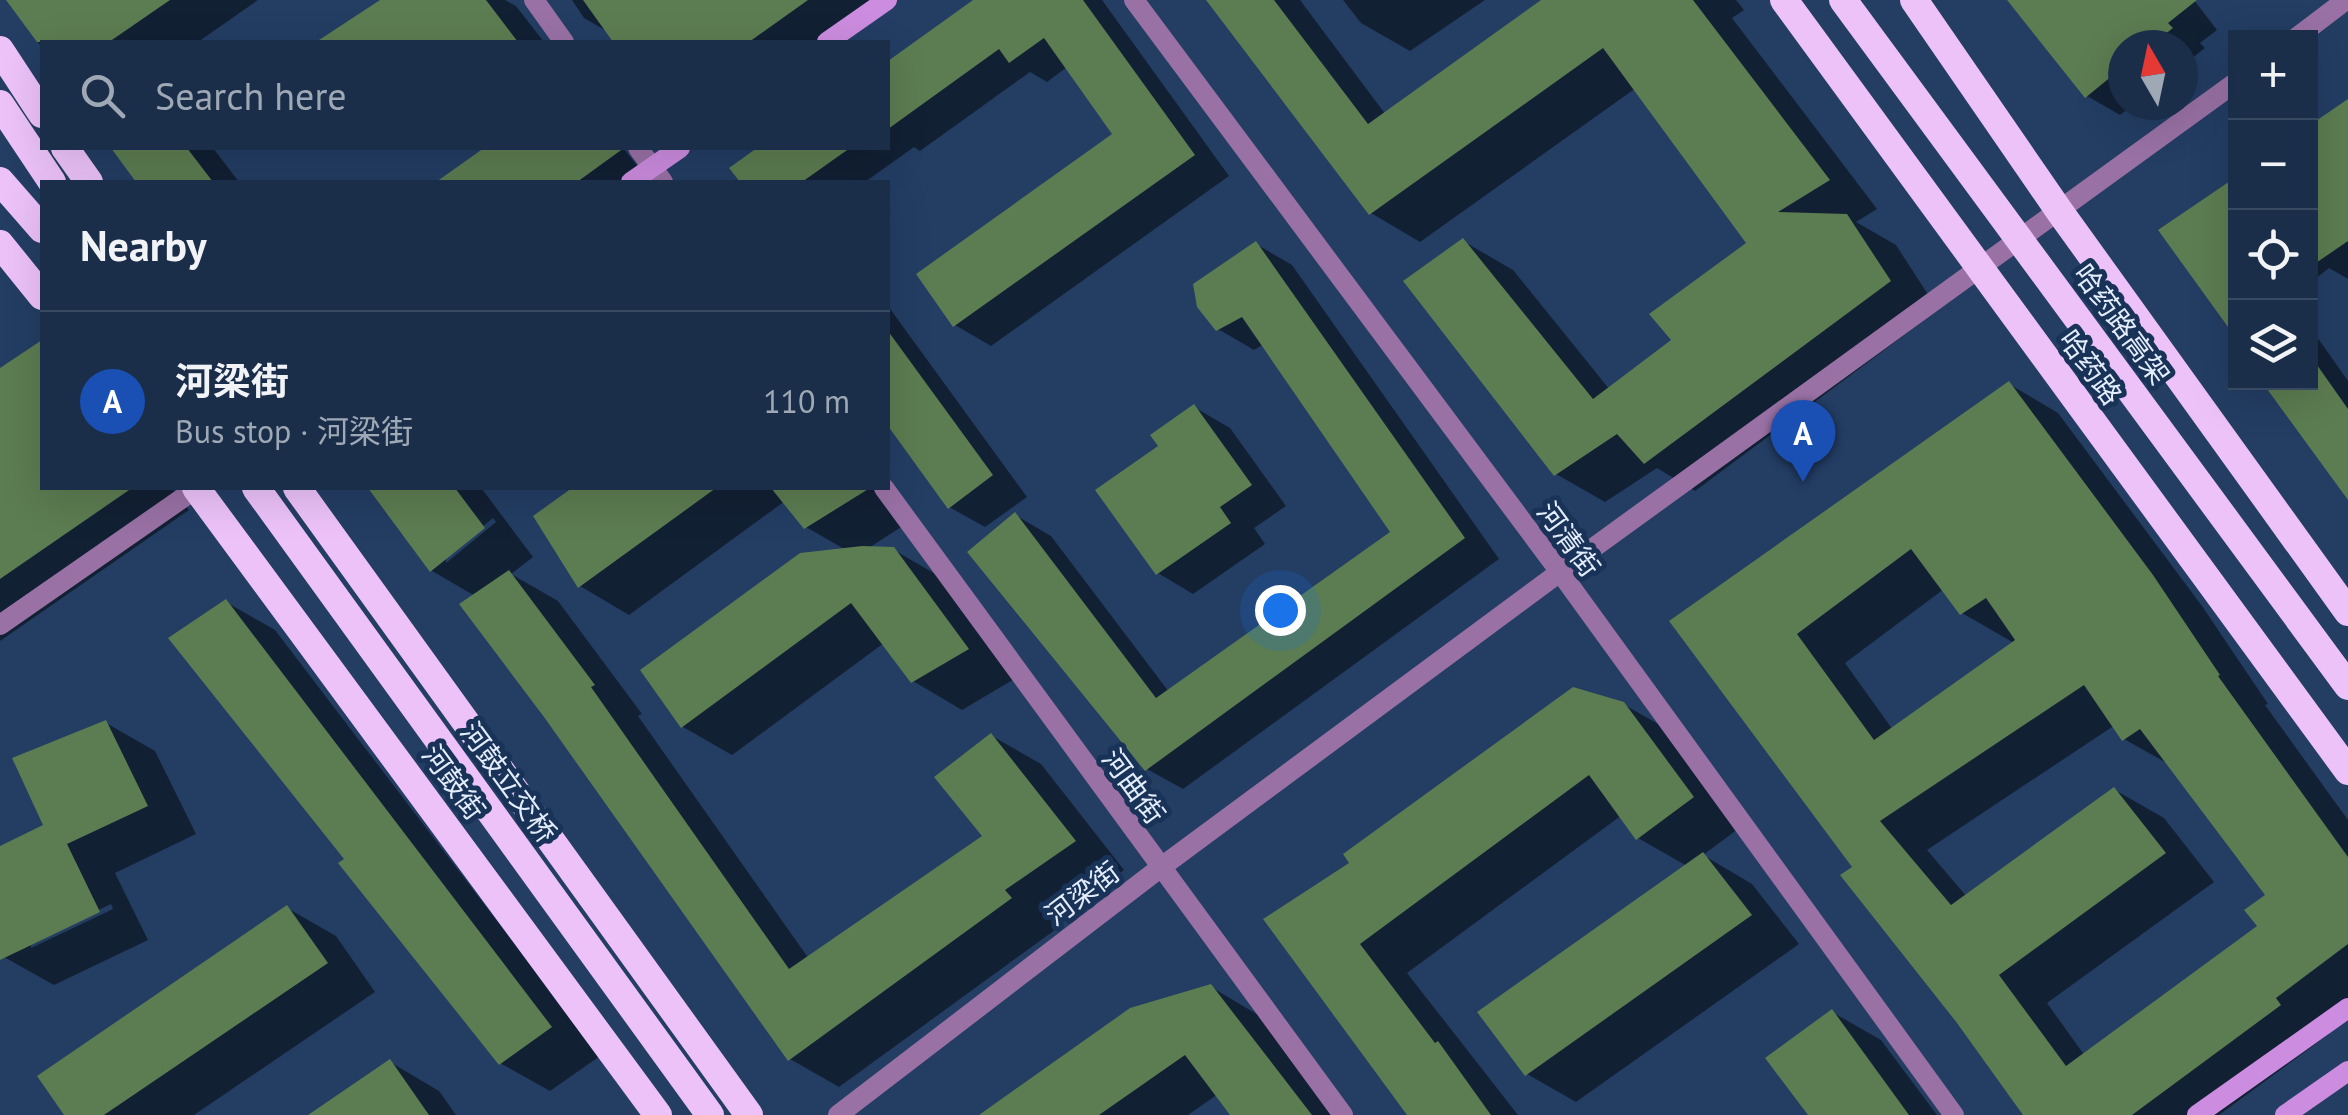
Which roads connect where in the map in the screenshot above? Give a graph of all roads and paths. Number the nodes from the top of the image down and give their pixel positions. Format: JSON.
{"nodes":[{"id":1,"x":534,"y":0,"type":"edge"},
{"id":2,"x":887,"y":0,"type":"edge"},
{"id":3,"x":1134,"y":0,"type":"edge"},
{"id":4,"x":1784,"y":0,"type":"edge"},
{"id":5,"x":1843,"y":0,"type":"edge"},
{"id":6,"x":1914,"y":0,"type":"edge"},
{"id":7,"x":2346,"y":0,"type":"edge"},
{"id":8,"x":2307,"y":30,"type":"edge"},
{"id":9,"x":563,"y":40,"type":"edge"},
{"id":10,"x":830,"y":40,"type":"edge"},
{"id":11,"x":0,"y":50,"type":"edge"},
{"id":12,"x":2228,"y":88,"type":"edge"},
{"id":13,"x":0,"y":104,"type":"edge"},
{"id":14,"x":40,"y":111,"type":"edge"},
{"id":15,"x":67,"y":150,"type":"edge"},
{"id":16,"x":639,"y":150,"type":"edge"},
{"id":17,"x":678,"y":150,"type":"edge"},
{"id":18,"x":657,"y":175,"type":"edge"},
{"id":19,"x":51,"y":180,"type":"edge"},
{"id":20,"x":88,"y":180,"type":"edge"},
{"id":21,"x":0,"y":181,"type":"edge"},
{"id":22,"x":2060,"y":212,"type":"junction"},
{"id":23,"x":40,"y":227,"type":"edge"},
{"id":24,"x":0,"y":244,"type":"edge"},
{"id":25,"x":1979,"y":270,"type":"junction"},
{"id":26,"x":40,"y":294,"type":"edge"},
{"id":27,"x":194,"y":490,"type":"edge"},
{"id":28,"x":198,"y":490,"type":"edge"},
{"id":29,"x":257,"y":490,"type":"edge"},
{"id":30,"x":298,"y":490,"type":"edge"},
{"id":31,"x":885,"y":490,"type":"edge"},
{"id":32,"x":1560,"y":572,"type":"junction"},
{"id":33,"x":2348,"y":612,"type":"edge"},
{"id":34,"x":0,"y":625,"type":"edge"},
{"id":35,"x":2348,"y":686,"type":"edge"},
{"id":36,"x":2348,"y":770,"type":"edge"},
{"id":37,"x":1160,"y":868,"type":"junction"},
{"id":38,"x":2348,"y":1008,"type":"edge"},
{"id":39,"x":2348,"y":1072,"type":"edge"},
{"id":40,"x":658,"y":1115,"type":"edge"},
{"id":41,"x":710,"y":1115,"type":"edge"},
{"id":42,"x":750,"y":1115,"type":"edge"},
{"id":43,"x":838,"y":1115,"type":"edge"},
{"id":44,"x":1343,"y":1115,"type":"edge"},
{"id":45,"x":1954,"y":1115,"type":"edge"},
{"id":46,"x":2197,"y":1115,"type":"edge"},
{"id":47,"x":2285,"y":1115,"type":"edge"}],
"edges":[{"from":1,"to":9,"type":"street"},
{"from":2,"to":10,"type":"main road"},
{"from":3,"to":32,"type":"street","name":"河清街"},
{"from":4,"to":25,"type":"highway","name":"哈药路"},
{"from":5,"to":35,"type":"highway","name":"哈药路高架","bridge":true},
{"from":6,"to":22,"type":"highway"},
{"from":7,"to":8,"type":"street"},
{"from":11,"to":14,"type":"highway"},
{"from":12,"to":22,"type":"street","name":"河梁街"},
{"from":13,"to":19,"type":"highway"},
{"from":15,"to":20,"type":"highway"},
{"from":16,"to":18,"type":"street"},
{"from":17,"to":18,"type":"main road"},
{"from":21,"to":23,"type":"highway"},
{"from":22,"to":25,"type":"street","name":"河梁街"},
{"from":22,"to":33,"type":"highway"},
{"from":24,"to":26,"type":"highway"},
{"from":25,"to":32,"type":"street","name":"河梁街"},
{"from":25,"to":36,"type":"highway","name":"哈药路"},
{"from":27,"to":34,"type":"street"},
{"from":28,"to":40,"type":"highway","name":"河鼓街"},
{"from":29,"to":41,"type":"highway","name":"河鼓立交桥"},
{"from":30,"to":42,"type":"highway","name":"河鼓街"},
{"from":31,"to":37,"type":"street","name":"河曲街"},
{"from":32,"to":37,"type":"street","name":"河梁街"},
{"from":32,"to":45,"type":"street","name":"河清街"},
{"from":37,"to":43,"type":"street","name":"河梁街"},
{"from":37,"to":44,"type":"street","name":"河曲街"},
{"from":38,"to":46,"type":"main road"},
{"from":39,"to":47,"type":"main road"}]}
